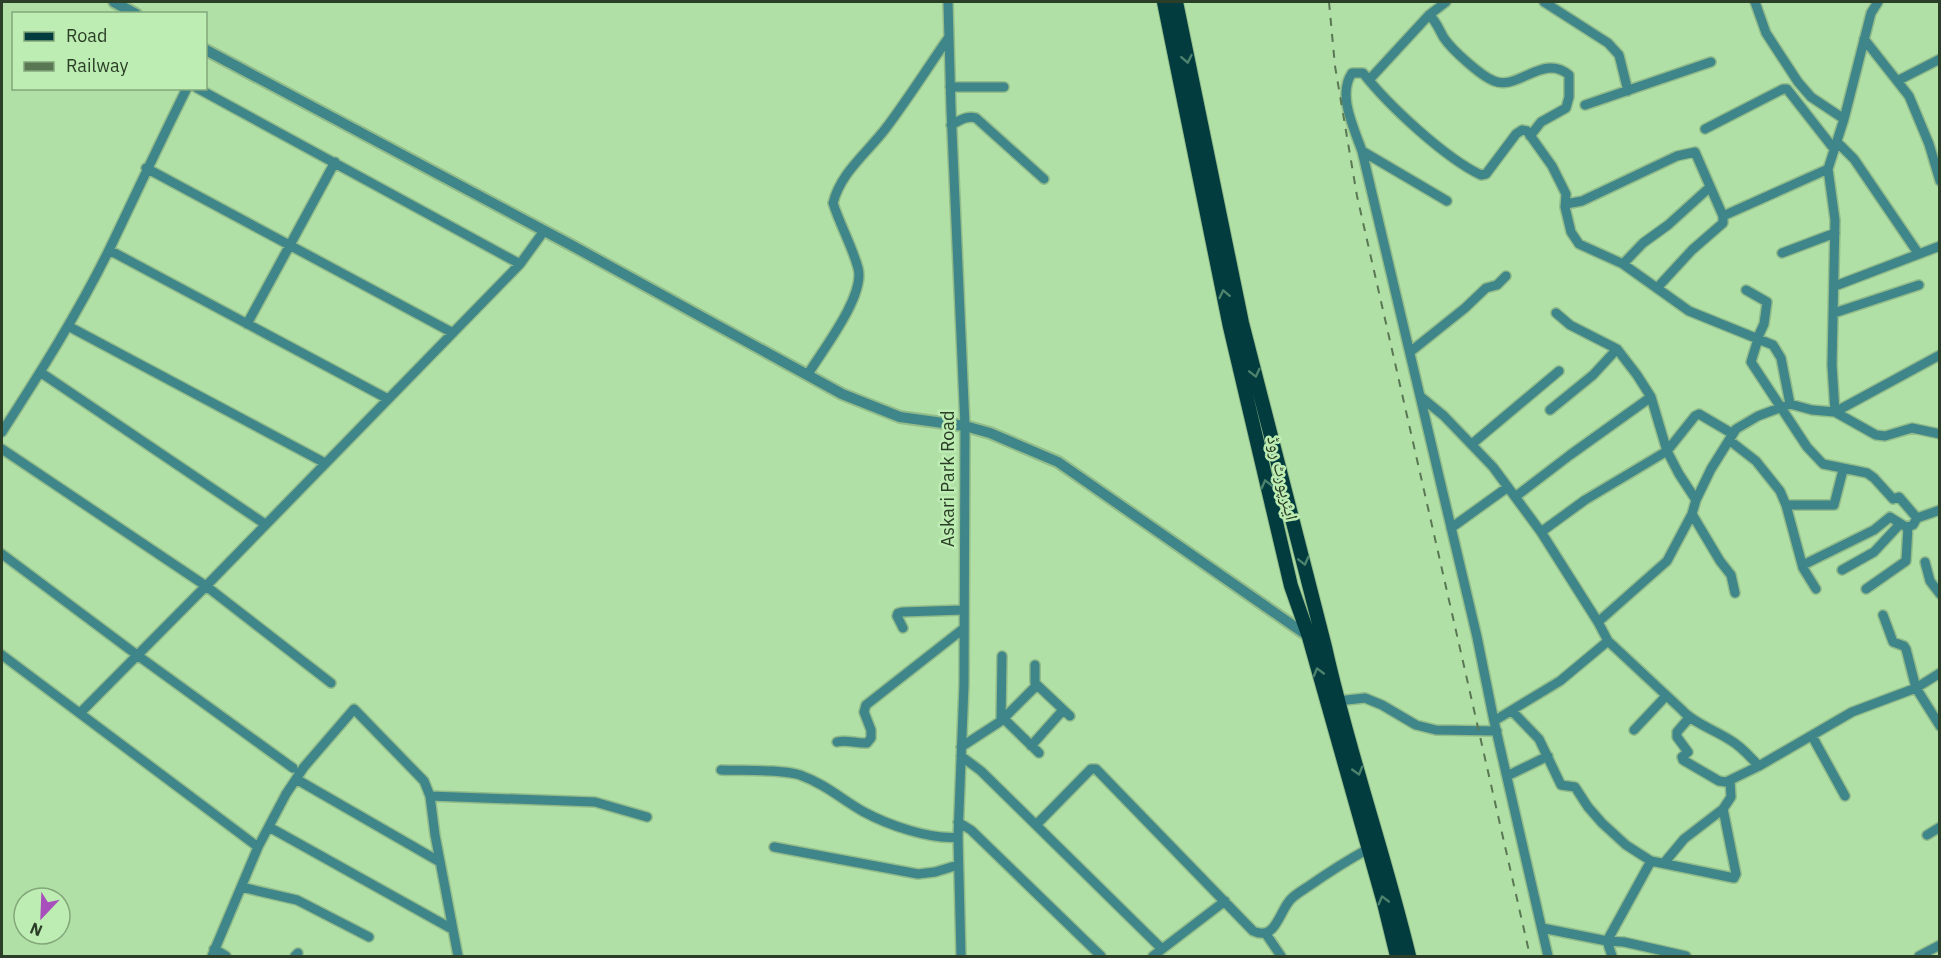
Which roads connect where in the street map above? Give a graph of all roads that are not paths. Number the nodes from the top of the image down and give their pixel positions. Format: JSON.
{"nodes":[{"id":1,"x":114,"y":2,"type":"edge"},
{"id":2,"x":948,"y":2,"type":"edge"},
{"id":3,"x":1164,"y":2,"type":"edge"},
{"id":4,"x":1176,"y":2,"type":"edge"},
{"id":5,"x":1446,"y":2,"type":"edge"},
{"id":6,"x":1544,"y":2,"type":"edge"},
{"id":7,"x":1755,"y":2,"type":"edge"},
{"id":8,"x":1878,"y":2,"type":"edge"},
{"id":9,"x":132,"y":12,"type":"edge"},
{"id":10,"x":1429,"y":15,"type":"junction"},
{"id":11,"x":949,"y":36,"type":"junction"},
{"id":12,"x":1864,"y":39,"type":"junction"},
{"id":13,"x":207,"y":52,"type":"edge"},
{"id":14,"x":1940,"y":59,"type":"edge"},
{"id":15,"x":1711,"y":62,"type":"dead end"},
{"id":16,"x":1369,"y":80,"type":"junction"},
{"id":17,"x":1897,"y":81,"type":"junction"},
{"id":18,"x":950,"y":87,"type":"junction"},
{"id":19,"x":1004,"y":87,"type":"dead end"},
{"id":20,"x":186,"y":90,"type":"edge"},
{"id":21,"x":201,"y":90,"type":"edge"},
{"id":22,"x":1628,"y":91,"type":"junction"},
{"id":23,"x":1585,"y":105,"type":"dead end"},
{"id":24,"x":1844,"y":119,"type":"junction"},
{"id":25,"x":951,"y":125,"type":"junction"},
{"id":26,"x":1705,"y":129,"type":"dead end"},
{"id":27,"x":1530,"y":136,"type":"junction"},
{"id":28,"x":1835,"y":145,"type":"junction"},
{"id":29,"x":1362,"y":151,"type":"junction"},
{"id":30,"x":335,"y":162,"type":"junction"},
{"id":31,"x":146,"y":168,"type":"junction"},
{"id":32,"x":1828,"y":169,"type":"junction"},
{"id":33,"x":1044,"y":178,"type":"dead end"},
{"id":34,"x":1940,"y":181,"type":"edge"},
{"id":35,"x":1710,"y":187,"type":"junction"},
{"id":36,"x":1447,"y":201,"type":"dead end"},
{"id":37,"x":1566,"y":204,"type":"junction"},
{"id":38,"x":1722,"y":216,"type":"junction"},
{"id":39,"x":544,"y":231,"type":"junction"},
{"id":40,"x":1835,"y":233,"type":"junction"},
{"id":41,"x":290,"y":245,"type":"junction"},
{"id":42,"x":1940,"y":246,"type":"edge"},
{"id":43,"x":109,"y":250,"type":"junction"},
{"id":44,"x":1782,"y":253,"type":"dead end"},
{"id":45,"x":1918,"y":254,"type":"junction"},
{"id":46,"x":520,"y":264,"type":"junction"},
{"id":47,"x":1623,"y":264,"type":"junction"},
{"id":48,"x":1506,"y":276,"type":"dead end"},
{"id":49,"x":1919,"y":285,"type":"dead end"},
{"id":50,"x":1835,"y":286,"type":"junction"},
{"id":51,"x":1657,"y":288,"type":"junction"},
{"id":52,"x":1746,"y":290,"type":"dead end"},
{"id":53,"x":1556,"y":314,"type":"dead end"},
{"id":54,"x":1834,"y":314,"type":"junction"},
{"id":55,"x":247,"y":324,"type":"junction"},
{"id":56,"x":68,"y":326,"type":"junction"},
{"id":57,"x":453,"y":333,"type":"junction"},
{"id":58,"x":1757,"y":339,"type":"junction"},
{"id":59,"x":1617,"y":349,"type":"junction"},
{"id":60,"x":1410,"y":352,"type":"junction"},
{"id":61,"x":1940,"y":355,"type":"edge"},
{"id":62,"x":1559,"y":370,"type":"dead end"},
{"id":63,"x":40,"y":372,"type":"junction"},
{"id":64,"x":808,"y":374,"type":"junction"},
{"id":65,"x":1421,"y":397,"type":"junction"},
{"id":66,"x":1651,"y":397,"type":"junction"},
{"id":67,"x":388,"y":399,"type":"junction"},
{"id":68,"x":1787,"y":406,"type":"junction"},
{"id":69,"x":1550,"y":410,"type":"dead end"},
{"id":70,"x":1835,"y":412,"type":"junction"},
{"id":71,"x":964,"y":426,"type":"junction"},
{"id":72,"x":2,"y":432,"type":"edge"},
{"id":73,"x":1940,"y":434,"type":"edge"},
{"id":74,"x":1731,"y":437,"type":"junction"},
{"id":75,"x":1472,"y":444,"type":"junction"},
{"id":76,"x":2,"y":449,"type":"edge"},
{"id":77,"x":1667,"y":451,"type":"junction"},
{"id":78,"x":325,"y":462,"type":"junction"},
{"id":79,"x":1844,"y":470,"type":"junction"},
{"id":80,"x":1508,"y":487,"type":"junction"},
{"id":81,"x":1515,"y":497,"type":"junction"},
{"id":82,"x":1696,"y":500,"type":"junction"},
{"id":83,"x":1786,"y":505,"type":"junction"},
{"id":84,"x":1940,"y":510,"type":"edge"},
{"id":85,"x":1692,"y":514,"type":"junction"},
{"id":86,"x":1917,"y":518,"type":"junction"},
{"id":87,"x":265,"y":524,"type":"junction"},
{"id":88,"x":1904,"y":525,"type":"junction"},
{"id":89,"x":1451,"y":528,"type":"junction"},
{"id":90,"x":1541,"y":532,"type":"junction"},
{"id":91,"x":2,"y":554,"type":"edge"},
{"id":92,"x":1925,"y":562,"type":"dead end"},
{"id":93,"x":1803,"y":565,"type":"junction"},
{"id":94,"x":1842,"y":570,"type":"dead end"},
{"id":95,"x":206,"y":586,"type":"junction"},
{"id":96,"x":1816,"y":589,"type":"dead end"},
{"id":97,"x":1866,"y":589,"type":"dead end"},
{"id":98,"x":1735,"y":593,"type":"dead end"},
{"id":99,"x":1940,"y":594,"type":"edge"},
{"id":100,"x":963,"y":610,"type":"junction"},
{"id":101,"x":1883,"y":615,"type":"dead end"},
{"id":102,"x":1598,"y":622,"type":"junction"},
{"id":103,"x":903,"y":627,"type":"dead end"},
{"id":104,"x":963,"y":629,"type":"junction"},
{"id":105,"x":1309,"y":637,"type":"junction"},
{"id":106,"x":1608,"y":641,"type":"junction"},
{"id":107,"x":1325,"y":647,"type":"junction"},
{"id":108,"x":2,"y":655,"type":"edge"},
{"id":109,"x":137,"y":655,"type":"junction"},
{"id":110,"x":1002,"y":656,"type":"dead end"},
{"id":111,"x":1035,"y":665,"type":"dead end"},
{"id":112,"x":1940,"y":673,"type":"edge"},
{"id":113,"x":331,"y":683,"type":"dead end"},
{"id":114,"x":1037,"y":685,"type":"junction"},
{"id":115,"x":1917,"y":688,"type":"junction"},
{"id":116,"x":1666,"y":696,"type":"junction"},
{"id":117,"x":1337,"y":701,"type":"junction"},
{"id":118,"x":1512,"y":711,"type":"junction"},
{"id":119,"x":80,"y":712,"type":"junction"},
{"id":120,"x":1689,"y":718,"type":"junction"},
{"id":121,"x":1002,"y":720,"type":"junction"},
{"id":122,"x":1495,"y":726,"type":"junction"},
{"id":123,"x":1940,"y":726,"type":"edge"},
{"id":124,"x":1634,"y":730,"type":"dead end"},
{"id":125,"x":1812,"y":736,"type":"junction"},
{"id":126,"x":837,"y":742,"type":"dead end"},
{"id":127,"x":961,"y":751,"type":"junction"},
{"id":128,"x":1548,"y":756,"type":"junction"},
{"id":129,"x":1759,"y":766,"type":"junction"},
{"id":130,"x":293,"y":768,"type":"dead end"},
{"id":131,"x":721,"y":770,"type":"dead end"},
{"id":132,"x":1507,"y":776,"type":"junction"},
{"id":133,"x":296,"y":779,"type":"junction"},
{"id":134,"x":1730,"y":780,"type":"junction"},
{"id":135,"x":430,"y":796,"type":"junction"},
{"id":136,"x":1845,"y":796,"type":"dead end"},
{"id":137,"x":1724,"y":809,"type":"junction"},
{"id":138,"x":647,"y":817,"type":"dead end"},
{"id":139,"x":958,"y":822,"type":"junction"},
{"id":140,"x":1036,"y":825,"type":"junction"},
{"id":141,"x":269,"y":827,"type":"junction"},
{"id":142,"x":1940,"y":827,"type":"edge"},
{"id":143,"x":1927,"y":835,"type":"dead end"},
{"id":144,"x":957,"y":837,"type":"junction"},
{"id":145,"x":258,"y":847,"type":"junction"},
{"id":146,"x":774,"y":847,"type":"dead end"},
{"id":147,"x":1368,"y":849,"type":"junction"},
{"id":148,"x":1651,"y":861,"type":"junction"},
{"id":149,"x":440,"y":862,"type":"junction"},
{"id":150,"x":1664,"y":863,"type":"junction"},
{"id":151,"x":958,"y":865,"type":"junction"},
{"id":152,"x":241,"y":887,"type":"junction"},
{"id":153,"x":1225,"y":901,"type":"junction"},
{"id":154,"x":1542,"y":928,"type":"junction"},
{"id":155,"x":452,"y":929,"type":"junction"},
{"id":156,"x":1266,"y":934,"type":"junction"},
{"id":157,"x":369,"y":937,"type":"dead end"},
{"id":158,"x":1607,"y":941,"type":"junction"},
{"id":159,"x":1940,"y":945,"type":"edge"},
{"id":160,"x":1162,"y":950,"type":"junction"},
{"id":161,"x":213,"y":953,"type":"edge"},
{"id":162,"x":226,"y":957,"type":"edge"},
{"id":163,"x":458,"y":957,"type":"edge"},
{"id":164,"x":961,"y":957,"type":"edge"},
{"id":165,"x":1101,"y":957,"type":"edge"},
{"id":166,"x":1153,"y":957,"type":"edge"},
{"id":167,"x":1281,"y":957,"type":"edge"},
{"id":168,"x":1397,"y":957,"type":"edge"},
{"id":169,"x":1409,"y":957,"type":"edge"},
{"id":170,"x":1548,"y":957,"type":"edge"},
{"id":171,"x":1612,"y":957,"type":"edge"},
{"id":172,"x":1686,"y":957,"type":"edge"},
{"id":173,"x":1919,"y":957,"type":"edge"}],
"edges":[{"from":1,"to":9,"type":"street"},
{"from":2,"to":11,"type":"street","name":"Askari Park Road"},
{"from":105,"to":3,"type":"main road","name":"ایئرپورٹ روڈ","one_way":true},
{"from":4,"to":107,"type":"main road","name":"ایئرپورٹ روڈ","one_way":true},
{"from":5,"to":10,"type":"street"},
{"from":6,"to":22,"type":"street"},
{"from":7,"to":24,"type":"street"},
{"from":8,"to":12,"type":"street"},
{"from":10,"to":16,"type":"street"},
{"from":10,"to":27,"type":"street"},
{"from":11,"to":18,"type":"street","name":"Askari Park Road"},
{"from":11,"to":64,"type":"street"},
{"from":12,"to":17,"type":"street"},
{"from":12,"to":24,"type":"street"},
{"from":13,"to":39,"type":"street"},
{"from":14,"to":17,"type":"street"},
{"from":15,"to":22,"type":"street"},
{"from":16,"to":27,"type":"street"},
{"from":16,"to":29,"type":"street"},
{"from":17,"to":34,"type":"street"},
{"from":18,"to":19,"type":"street"},
{"from":18,"to":25,"type":"street","name":"Askari Park Road"},
{"from":20,"to":31,"type":"street"},
{"from":21,"to":30,"type":"street"},
{"from":22,"to":23,"type":"street"},
{"from":24,"to":28,"type":"street"},
{"from":25,"to":33,"type":"street"},
{"from":25,"to":71,"type":"street","name":"Askari Park Road"},
{"from":26,"to":28,"type":"street"},
{"from":27,"to":37,"type":"street"},
{"from":28,"to":32,"type":"street"},
{"from":28,"to":45,"type":"street"},
{"from":29,"to":36,"type":"street"},
{"from":29,"to":60,"type":"street"},
{"from":30,"to":41,"type":"street"},
{"from":30,"to":46,"type":"street"},
{"from":31,"to":41,"type":"street"},
{"from":31,"to":43,"type":"street"},
{"from":32,"to":38,"type":"street"},
{"from":32,"to":40,"type":"street"},
{"from":35,"to":37,"type":"street"},
{"from":35,"to":38,"type":"street"},
{"from":35,"to":47,"type":"street"},
{"from":37,"to":47,"type":"street"},
{"from":38,"to":51,"type":"street"},
{"from":39,"to":46,"type":"street"},
{"from":39,"to":64,"type":"street"},
{"from":40,"to":44,"type":"street"},
{"from":40,"to":50,"type":"street"},
{"from":41,"to":55,"type":"street"},
{"from":41,"to":57,"type":"street"},
{"from":42,"to":45,"type":"street"},
{"from":43,"to":55,"type":"street"},
{"from":43,"to":56,"type":"street"},
{"from":45,"to":50,"type":"street"},
{"from":46,"to":57,"type":"street"},
{"from":47,"to":51,"type":"street"},
{"from":48,"to":60,"type":"street"},
{"from":49,"to":54,"type":"street"},
{"from":50,"to":54,"type":"street"},
{"from":51,"to":58,"type":"street"},
{"from":52,"to":58,"type":"street"},
{"from":53,"to":59,"type":"street"},
{"from":54,"to":70,"type":"street"},
{"from":55,"to":67,"type":"street"},
{"from":56,"to":63,"type":"street"},
{"from":56,"to":78,"type":"street"},
{"from":57,"to":67,"type":"street"},
{"from":58,"to":68,"type":"street"},
{"from":58,"to":68,"type":"street"},
{"from":59,"to":66,"type":"street"},
{"from":59,"to":69,"type":"street"},
{"from":60,"to":65,"type":"street"},
{"from":61,"to":70,"type":"street"},
{"from":62,"to":75,"type":"street"},
{"from":63,"to":72,"type":"street"},
{"from":63,"to":87,"type":"street"},
{"from":64,"to":71,"type":"street"},
{"from":65,"to":75,"type":"street"},
{"from":65,"to":89,"type":"street"},
{"from":66,"to":77,"type":"street"},
{"from":66,"to":81,"type":"street"},
{"from":67,"to":78,"type":"street"},
{"from":68,"to":70,"type":"street"},
{"from":68,"to":74,"type":"street"},
{"from":68,"to":79,"type":"street"},
{"from":70,"to":73,"type":"street"},
{"from":71,"to":100,"type":"street","name":"Askari Park Road"},
{"from":71,"to":105,"type":"street"},
{"from":74,"to":77,"type":"street"},
{"from":74,"to":82,"type":"street"},
{"from":74,"to":83,"type":"street"},
{"from":75,"to":80,"type":"street"},
{"from":76,"to":95,"type":"street"},
{"from":77,"to":82,"type":"street"},
{"from":77,"to":90,"type":"street"},
{"from":78,"to":87,"type":"street"},
{"from":79,"to":83,"type":"street"},
{"from":79,"to":86,"type":"street"},
{"from":80,"to":81,"type":"street"},
{"from":80,"to":89,"type":"street"},
{"from":81,"to":90,"type":"street"},
{"from":82,"to":85,"type":"street"},
{"from":83,"to":93,"type":"street"},
{"from":84,"to":86,"type":"street"},
{"from":85,"to":98,"type":"street"},
{"from":85,"to":102,"type":"street"},
{"from":86,"to":88,"type":"street"},
{"from":87,"to":95,"type":"street"},
{"from":88,"to":93,"type":"street"},
{"from":88,"to":94,"type":"street"},
{"from":88,"to":97,"type":"street"},
{"from":89,"to":122,"type":"street"},
{"from":90,"to":102,"type":"street"},
{"from":91,"to":109,"type":"street"},
{"from":92,"to":99,"type":"street"},
{"from":93,"to":96,"type":"street"},
{"from":95,"to":109,"type":"street"},
{"from":95,"to":113,"type":"street"},
{"from":100,"to":103,"type":"street"},
{"from":100,"to":104,"type":"street","name":"Askari Park Road"},
{"from":101,"to":115,"type":"street"},
{"from":102,"to":106,"type":"street"},
{"from":104,"to":126,"type":"street"},
{"from":104,"to":127,"type":"street","name":"Askari Park Road"},
{"from":105,"to":107,"type":"street"},
{"from":147,"to":105,"type":"main road","name":"ایئرپورٹ روڈ","one_way":true},
{"from":106,"to":116,"type":"street"},
{"from":106,"to":118,"type":"street"},
{"from":107,"to":117,"type":"main road","name":"ایئرپورٹ روڈ"},
{"from":108,"to":119,"type":"street"},
{"from":109,"to":119,"type":"street"},
{"from":109,"to":130,"type":"street"},
{"from":110,"to":121,"type":"street"},
{"from":111,"to":114,"type":"street"},
{"from":112,"to":115,"type":"street"},
{"from":114,"to":121,"type":"street"},
{"from":114,"to":121,"type":"street"},
{"from":115,"to":123,"type":"street"},
{"from":115,"to":125,"type":"street"},
{"from":116,"to":120,"type":"street"},
{"from":116,"to":124,"type":"street"},
{"from":117,"to":122,"type":"street"},
{"from":117,"to":169,"type":"main road","name":"ایئرپورٹ روڈ","one_way":true},
{"from":118,"to":122,"type":"street"},
{"from":118,"to":128,"type":"street"},
{"from":119,"to":145,"type":"street"},
{"from":120,"to":129,"type":"street"},
{"from":120,"to":134,"type":"street"},
{"from":121,"to":127,"type":"street"},
{"from":122,"to":132,"type":"street"},
{"from":125,"to":129,"type":"street"},
{"from":125,"to":136,"type":"street"},
{"from":127,"to":139,"type":"street","name":"Askari Park Road"},
{"from":127,"to":140,"type":"street"},
{"from":128,"to":132,"type":"street"},
{"from":128,"to":148,"type":"street"},
{"from":129,"to":134,"type":"street"},
{"from":131,"to":144,"type":"street"},
{"from":132,"to":154,"type":"street"},
{"from":133,"to":135,"type":"street"},
{"from":133,"to":141,"type":"street"},
{"from":133,"to":149,"type":"street"},
{"from":134,"to":137,"type":"street"},
{"from":135,"to":138,"type":"street"},
{"from":135,"to":149,"type":"street"},
{"from":137,"to":150,"type":"street"},
{"from":137,"to":150,"type":"street"},
{"from":139,"to":144,"type":"street","name":"Askari Park Road"},
{"from":139,"to":165,"type":"street"},
{"from":140,"to":153,"type":"street"},
{"from":140,"to":160,"type":"street"},
{"from":141,"to":145,"type":"street"},
{"from":141,"to":155,"type":"street"},
{"from":142,"to":143,"type":"street"},
{"from":144,"to":151,"type":"street","name":"Askari Park Road"},
{"from":145,"to":152,"type":"street"},
{"from":146,"to":151,"type":"street"},
{"from":147,"to":156,"type":"street"},
{"from":168,"to":147,"type":"main road","name":"ایئرپورٹ روڈ","one_way":true},
{"from":148,"to":150,"type":"street"},
{"from":148,"to":158,"type":"street"},
{"from":149,"to":155,"type":"street"},
{"from":151,"to":164,"type":"street","name":"Askari Park Road"},
{"from":152,"to":157,"type":"street"},
{"from":152,"to":161,"type":"street"},
{"from":153,"to":156,"type":"street"},
{"from":153,"to":160,"type":"street"},
{"from":154,"to":158,"type":"street"},
{"from":154,"to":170,"type":"street"},
{"from":155,"to":163,"type":"street"},
{"from":156,"to":167,"type":"street"},
{"from":158,"to":171,"type":"street"},
{"from":158,"to":172,"type":"street"},
{"from":159,"to":173,"type":"street"},
{"from":160,"to":166,"type":"street"},
{"from":161,"to":162,"type":"street"}]}
